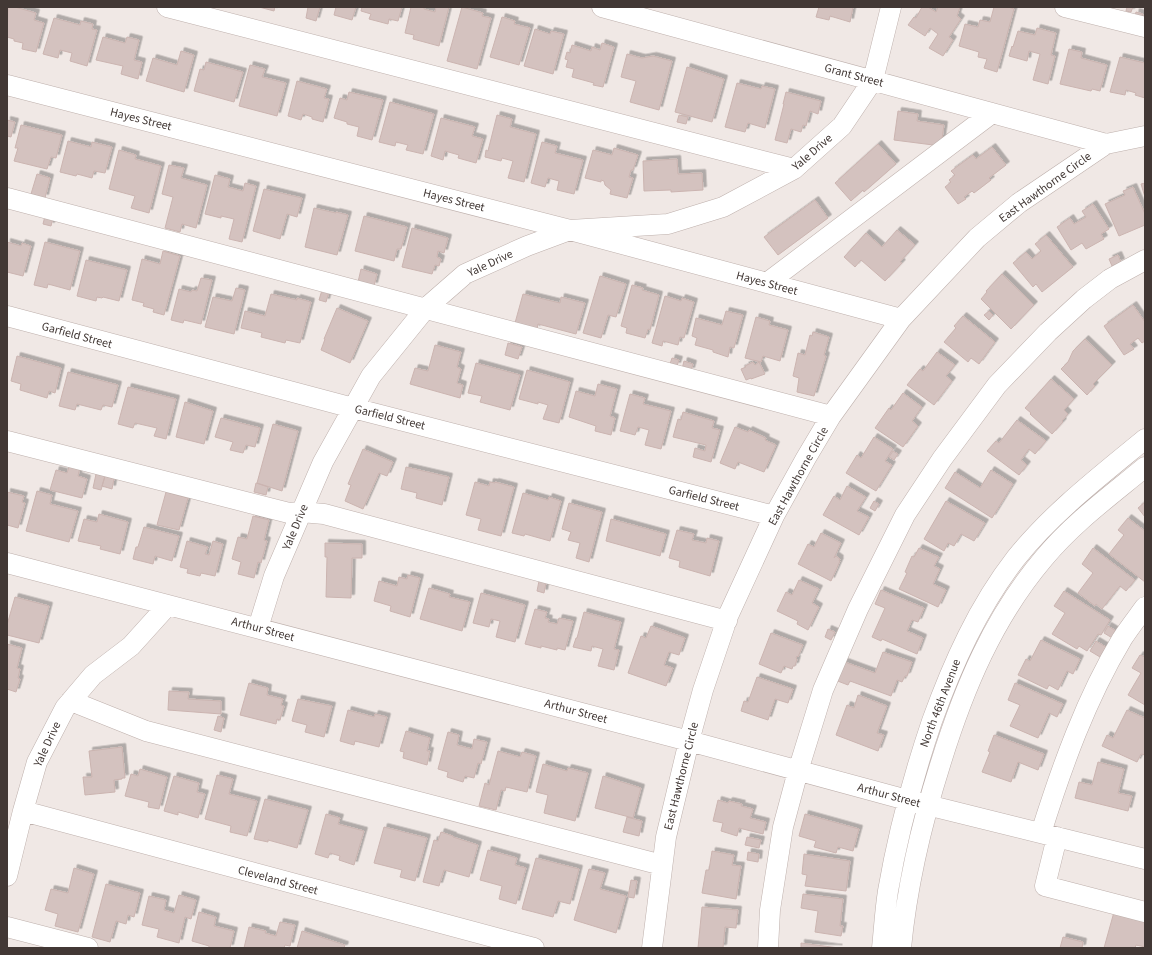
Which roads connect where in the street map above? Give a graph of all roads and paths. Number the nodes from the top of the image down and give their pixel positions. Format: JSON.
{"nodes":[{"id":1,"x":167,"y":7,"type":"edge"},
{"id":2,"x":602,"y":7,"type":"edge"},
{"id":3,"x":891,"y":7,"type":"edge"},
{"id":4,"x":1065,"y":7,"type":"edge"},
{"id":5,"x":1145,"y":27,"type":"edge"},
{"id":6,"x":873,"y":80,"type":"junction"},
{"id":7,"x":7,"y":85,"type":"edge"},
{"id":8,"x":992,"y":112,"type":"junction"},
{"id":9,"x":1145,"y":136,"type":"edge"},
{"id":10,"x":1106,"y":144,"type":"junction"},
{"id":11,"x":794,"y":169,"type":"junction"},
{"id":12,"x":7,"y":198,"type":"edge"},
{"id":13,"x":570,"y":230,"type":"junction"},
{"id":14,"x":1145,"y":260,"type":"edge"},
{"id":15,"x":767,"y":283,"type":"junction"},
{"id":16,"x":426,"y":308,"type":"junction"},
{"id":17,"x":7,"y":316,"type":"edge"},
{"id":18,"x":900,"y":319,"type":"junction"},
{"id":19,"x":353,"y":408,"type":"junction"},
{"id":20,"x":831,"y":416,"type":"junction"},
{"id":21,"x":1145,"y":439,"type":"edge"},
{"id":22,"x":7,"y":441,"type":"edge"},
{"id":23,"x":1145,"y":467,"type":"edge"},
{"id":24,"x":1078,"y":494,"type":"junction"},
{"id":25,"x":1093,"y":510,"type":"junction"},
{"id":26,"x":301,"y":512,"type":"junction"},
{"id":27,"x":774,"y":516,"type":"junction"},
{"id":28,"x":7,"y":563,"type":"edge"},
{"id":29,"x":168,"y":605,"type":"junction"},
{"id":30,"x":1145,"y":607,"type":"edge"},
{"id":31,"x":727,"y":621,"type":"junction"},
{"id":32,"x":258,"y":628,"type":"junction"},
{"id":33,"x":71,"y":701,"type":"junction"},
{"id":34,"x":689,"y":741,"type":"junction"},
{"id":35,"x":798,"y":771,"type":"junction"},
{"id":36,"x":907,"y":800,"type":"junction"},
{"id":37,"x":927,"y":805,"type":"junction"},
{"id":38,"x":23,"y":811,"type":"junction"},
{"id":39,"x":1049,"y":835,"type":"junction"},
{"id":40,"x":1145,"y":859,"type":"edge"},
{"id":41,"x":662,"y":865,"type":"junction"},
{"id":42,"x":7,"y":876,"type":"edge"},
{"id":43,"x":1145,"y":912,"type":"edge"},
{"id":44,"x":7,"y":927,"type":"edge"},
{"id":45,"x":88,"y":948,"type":"edge"},
{"id":46,"x":534,"y":948,"type":"edge"},
{"id":47,"x":652,"y":948,"type":"edge"},
{"id":48,"x":768,"y":948,"type":"edge"},
{"id":49,"x":882,"y":948,"type":"edge"},
{"id":50,"x":901,"y":948,"type":"edge"}],
"edges":[{"from":1,"to":11,"type":"street"},
{"from":2,"to":6,"type":"street","name":"Grant Street"},
{"from":3,"to":6,"type":"street"},
{"from":4,"to":5,"type":"street"},
{"from":6,"to":8,"type":"street","name":"Grant Street"},
{"from":6,"to":11,"type":"street","name":"Yale Drive"},
{"from":7,"to":13,"type":"street","name":"Hayes Street"},
{"from":8,"to":10,"type":"street","name":"Grant Street"},
{"from":8,"to":15,"type":"street"},
{"from":9,"to":10,"type":"street","name":"East Hawthorne Circle"},
{"from":10,"to":18,"type":"street","name":"East Hawthorne Circle"},
{"from":11,"to":13,"type":"street","name":"Yale Drive"},
{"from":12,"to":16,"type":"street"},
{"from":13,"to":15,"type":"street","name":"Hayes Street"},
{"from":13,"to":16,"type":"street","name":"Yale Drive"},
{"from":14,"to":35,"type":"street"},
{"from":15,"to":18,"type":"street","name":"Hayes Street"},
{"from":16,"to":19,"type":"street","name":"Yale Drive"},
{"from":16,"to":20,"type":"street"},
{"from":17,"to":19,"type":"street","name":"Garfield Street"},
{"from":18,"to":20,"type":"street","name":"East Hawthorne Circle"},
{"from":19,"to":26,"type":"street","name":"Yale Drive"},
{"from":19,"to":27,"type":"street","name":"Garfield Street"},
{"from":20,"to":27,"type":"street","name":"East Hawthorne Circle"},
{"from":21,"to":24,"type":"street","name":"North 46th Avenue"},
{"from":22,"to":26,"type":"street"},
{"from":23,"to":25,"type":"street","name":"North 46th Avenue"},
{"from":24,"to":25,"type":"street"},
{"from":24,"to":36,"type":"street","name":"North 46th Avenue"},
{"from":25,"to":37,"type":"street","name":"North 46th Avenue"},
{"from":26,"to":31,"type":"street"},
{"from":26,"to":32,"type":"street","name":"Yale Drive"},
{"from":27,"to":31,"type":"street","name":"East Hawthorne Circle"},
{"from":28,"to":29,"type":"street","name":"Arthur Street"},
{"from":29,"to":32,"type":"street","name":"Arthur Street"},
{"from":29,"to":33,"type":"street","name":"Yale Drive"},
{"from":30,"to":39,"type":"street"},
{"from":31,"to":34,"type":"street","name":"East Hawthorne Circle"},
{"from":32,"to":34,"type":"street","name":"Arthur Street"},
{"from":33,"to":38,"type":"street","name":"Yale Drive"},
{"from":33,"to":41,"type":"street"},
{"from":34,"to":35,"type":"street","name":"Arthur Street"},
{"from":34,"to":41,"type":"street","name":"East Hawthorne Circle"},
{"from":35,"to":36,"type":"street","name":"Arthur Street"},
{"from":35,"to":48,"type":"street"},
{"from":36,"to":37,"type":"street","name":"Arthur Street"},
{"from":36,"to":49,"type":"street","name":"North 46th Avenue"},
{"from":37,"to":39,"type":"street","name":"Arthur Street"},
{"from":37,"to":50,"type":"street","name":"North 46th Avenue"},
{"from":38,"to":42,"type":"street","name":"Yale Drive"},
{"from":38,"to":46,"type":"street","name":"Cleveland Street"},
{"from":39,"to":40,"type":"street","name":"Arthur Street"},
{"from":39,"to":43,"type":"street"},
{"from":41,"to":47,"type":"street","name":"East Hawthorne Circle"},
{"from":44,"to":45,"type":"street"}]}
